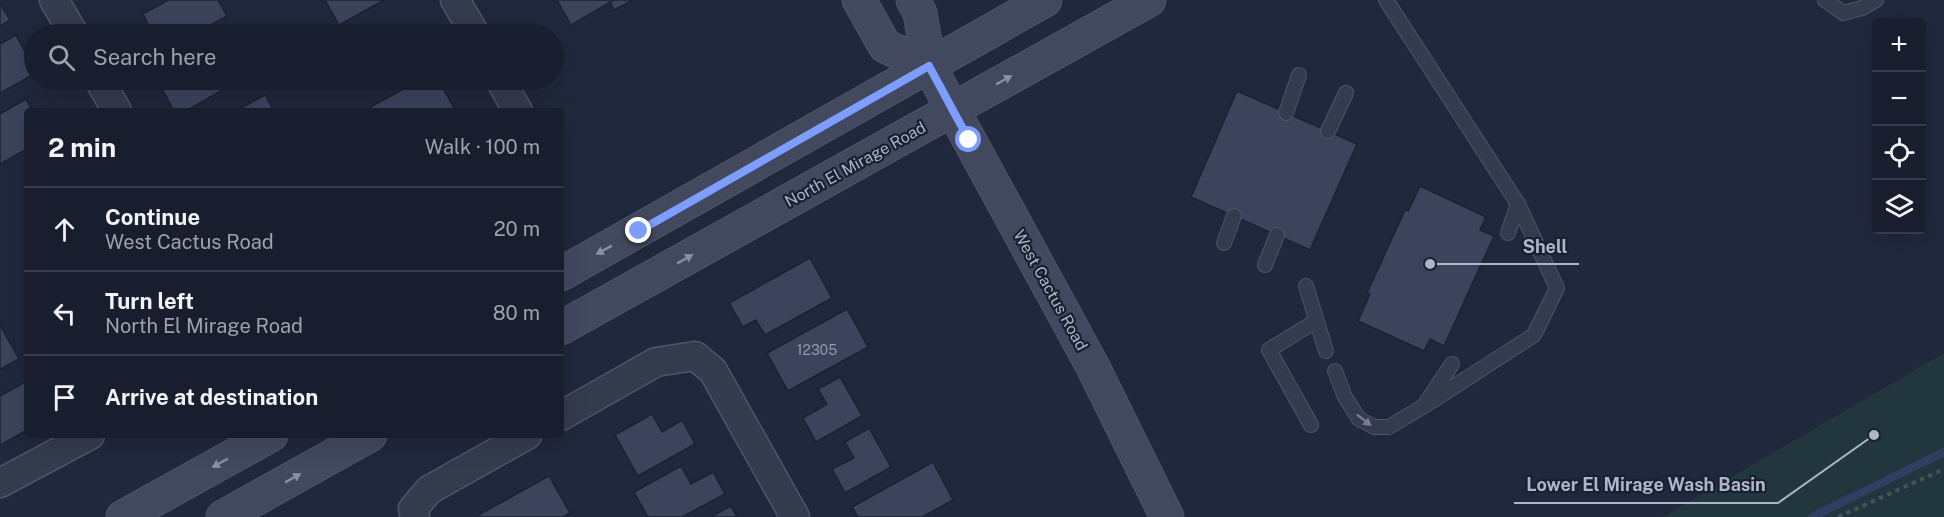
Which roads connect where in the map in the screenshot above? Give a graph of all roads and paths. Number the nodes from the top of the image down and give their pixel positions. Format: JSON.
{"nodes":[{"id":1,"x":54,"y":0,"type":"edge"},
{"id":2,"x":455,"y":0,"type":"edge"},
{"id":3,"x":859,"y":0,"type":"edge"},
{"id":4,"x":913,"y":0,"type":"edge"},
{"id":5,"x":1045,"y":0,"type":"edge"},
{"id":6,"x":1149,"y":0,"type":"edge"},
{"id":7,"x":1386,"y":0,"type":"edge"},
{"id":8,"x":1825,"y":0,"type":"edge"},
{"id":9,"x":1876,"y":0,"type":"edge"},
{"id":10,"x":68,"y":24,"type":"edge"},
{"id":11,"x":469,"y":24,"type":"edge"},
{"id":12,"x":929,"y":66,"type":"junction"},
{"id":13,"x":1299,"y":75,"type":"dead end"},
{"id":14,"x":105,"y":90,"type":"edge"},
{"id":15,"x":506,"y":90,"type":"edge"},
{"id":16,"x":1346,"y":93,"type":"dead end"},
{"id":17,"x":115,"y":108,"type":"edge"},
{"id":18,"x":516,"y":108,"type":"edge"},
{"id":19,"x":953,"y":109,"type":"junction"},
{"id":20,"x":1286,"y":113,"type":"dead end"},
{"id":21,"x":1328,"y":131,"type":"dead end"},
{"id":22,"x":1518,"y":204,"type":"junction"},
{"id":23,"x":1234,"y":216,"type":"dead end"},
{"id":24,"x":1508,"y":233,"type":"dead end"},
{"id":25,"x":1277,"y":235,"type":"dead end"},
{"id":26,"x":1224,"y":243,"type":"dead end"},
{"id":27,"x":1265,"y":265,"type":"dead end"},
{"id":28,"x":564,"y":272,"type":"edge"},
{"id":29,"x":1306,"y":286,"type":"dead end"},
{"id":30,"x":1316,"y":321,"type":"junction"},
{"id":31,"x":564,"y":326,"type":"edge"},
{"id":32,"x":1326,"y":351,"type":"dead end"},
{"id":33,"x":1452,"y":364,"type":"dead end"},
{"id":34,"x":1335,"y":371,"type":"dead end"},
{"id":35,"x":1424,"y":406,"type":"junction"},
{"id":36,"x":564,"y":414,"type":"edge"},
{"id":37,"x":1311,"y":424,"type":"dead end"},
{"id":38,"x":84,"y":438,"type":"edge"},
{"id":39,"x":266,"y":438,"type":"edge"},
{"id":40,"x":365,"y":438,"type":"edge"},
{"id":41,"x":522,"y":438,"type":"edge"},
{"id":42,"x":1944,"y":469,"type":"edge"},
{"id":43,"x":0,"y":483,"type":"edge"},
{"id":44,"x":414,"y":513,"type":"edge"},
{"id":45,"x":123,"y":517,"type":"edge"},
{"id":46,"x":223,"y":517,"type":"edge"},
{"id":47,"x":795,"y":517,"type":"edge"},
{"id":48,"x":1167,"y":517,"type":"edge"},
{"id":49,"x":1838,"y":517,"type":"edge"}],
"edges":[{"from":1,"to":10,"type":"street"},
{"from":2,"to":11,"type":"street"},
{"from":3,"to":12,"type":"main road"},
{"from":4,"to":12,"type":"main road","name":"West Cactus Road"},
{"from":5,"to":12,"type":"main road"},
{"from":19,"to":6,"type":"main road","name":"North El Mirage Road","one_way":true},
{"from":7,"to":22,"type":"lane"},
{"from":8,"to":9,"type":"lane"},
{"from":12,"to":19,"type":"main road","name":"West Cactus Road"},
{"from":12,"to":28,"type":"main road","one_way":true},
{"from":13,"to":20,"type":"lane"},
{"from":14,"to":17,"type":"street"},
{"from":15,"to":18,"type":"street"},
{"from":16,"to":21,"type":"lane"},
{"from":31,"to":19,"type":"main road","name":"North El Mirage Road","one_way":true},
{"from":19,"to":48,"type":"main road","name":"West Cactus Road"},
{"from":22,"to":24,"type":"lane"},
{"from":22,"to":35,"type":"lane"},
{"from":23,"to":26,"type":"lane"},
{"from":25,"to":27,"type":"lane"},
{"from":29,"to":30,"type":"lane"},
{"from":30,"to":32,"type":"lane"},
{"from":30,"to":37,"type":"lane"},
{"from":33,"to":35,"type":"lane"},
{"from":34,"to":35,"type":"lane","one_way":true},
{"from":36,"to":47,"type":"street"},
{"from":38,"to":43,"type":"street"},
{"from":39,"to":45,"type":"main road","one_way":true},
{"from":46,"to":40,"type":"main road","one_way":true},
{"from":41,"to":44,"type":"street"},
{"from":42,"to":49,"type":"path"}]}
